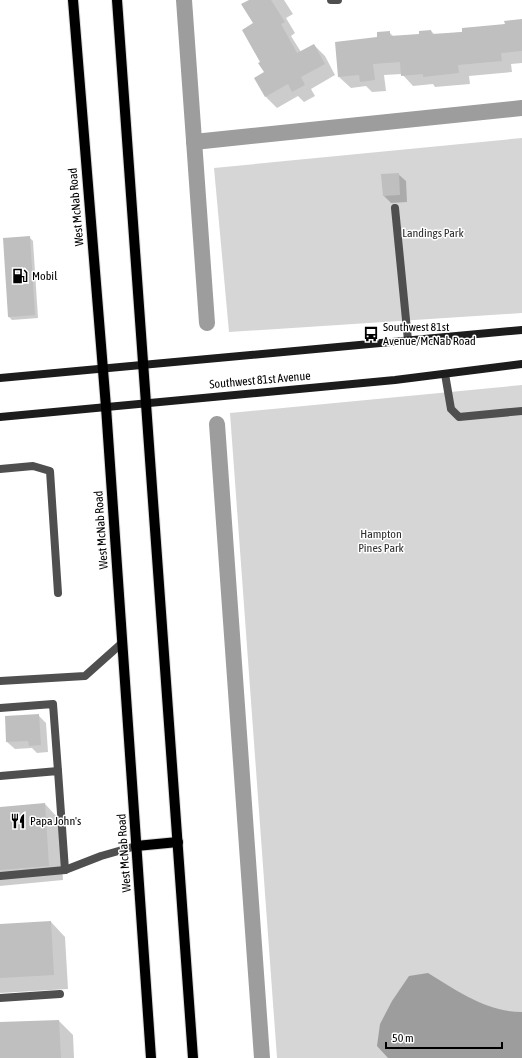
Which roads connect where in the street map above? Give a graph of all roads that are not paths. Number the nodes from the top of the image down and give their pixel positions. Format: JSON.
{"nodes":[{"id":1,"x":73,"y":0,"type":"edge"},
{"id":2,"x":117,"y":0,"type":"edge"},
{"id":3,"x":331,"y":0,"type":"edge"},
{"id":4,"x":338,"y":0,"type":"edge"},
{"id":5,"x":395,"y":208,"type":"dead end"},
{"id":6,"x":522,"y":330,"type":"edge"},
{"id":7,"x":408,"y":340,"type":"junction"},
{"id":8,"x":522,"y":364,"type":"edge"},
{"id":9,"x":144,"y":365,"type":"junction"},
{"id":10,"x":102,"y":369,"type":"junction"},
{"id":11,"x":445,"y":374,"type":"junction"},
{"id":12,"x":0,"y":378,"type":"edge"},
{"id":13,"x":146,"y":404,"type":"junction"},
{"id":14,"x":106,"y":407,"type":"junction"},
{"id":15,"x":522,"y":411,"type":"edge"},
{"id":16,"x":0,"y":416,"type":"edge"},
{"id":17,"x":0,"y":470,"type":"edge"},
{"id":18,"x":58,"y":593,"type":"dead end"},
{"id":19,"x":122,"y":643,"type":"junction"},
{"id":20,"x":0,"y":680,"type":"edge"},
{"id":21,"x":0,"y":708,"type":"edge"},
{"id":22,"x":58,"y":771,"type":"junction"},
{"id":23,"x":0,"y":776,"type":"edge"},
{"id":24,"x":178,"y":842,"type":"junction"},
{"id":25,"x":136,"y":846,"type":"junction"},
{"id":26,"x":65,"y":870,"type":"junction"},
{"id":27,"x":0,"y":876,"type":"edge"},
{"id":28,"x":60,"y":994,"type":"dead end"},
{"id":29,"x":0,"y":998,"type":"edge"},
{"id":30,"x":151,"y":1058,"type":"edge"},
{"id":31,"x":193,"y":1058,"type":"edge"}],
"edges":[{"from":1,"to":10,"type":"main road","name":"West McNab Road"},
{"from":2,"to":9,"type":"main road"},
{"from":3,"to":4,"type":"street"},
{"from":5,"to":7,"type":"street"},
{"from":6,"to":7,"type":"street"},
{"from":7,"to":9,"type":"street"},
{"from":8,"to":11,"type":"street","name":"Southwest 81st Avenue"},
{"from":9,"to":10,"type":"street"},
{"from":9,"to":13,"type":"main road"},
{"from":10,"to":12,"type":"street"},
{"from":10,"to":14,"type":"main road","name":"West McNab Road"},
{"from":11,"to":13,"type":"street","name":"Southwest 81st Avenue"},
{"from":11,"to":15,"type":"street"},
{"from":13,"to":14,"type":"street","name":"Southwest 81st Avenue"},
{"from":13,"to":24,"type":"main road"},
{"from":14,"to":16,"type":"street","name":"Southwest 81st Avenue"},
{"from":14,"to":19,"type":"main road","name":"West McNab Road"},
{"from":17,"to":18,"type":"street"},
{"from":19,"to":20,"type":"street"},
{"from":19,"to":25,"type":"main road","name":"West McNab Road"},
{"from":21,"to":22,"type":"street"},
{"from":22,"to":23,"type":"street"},
{"from":22,"to":26,"type":"street"},
{"from":24,"to":25,"type":"main road"},
{"from":24,"to":31,"type":"main road"},
{"from":25,"to":26,"type":"street"},
{"from":25,"to":30,"type":"main road","name":"West McNab Road"},
{"from":26,"to":27,"type":"street"},
{"from":28,"to":29,"type":"street"}]}
